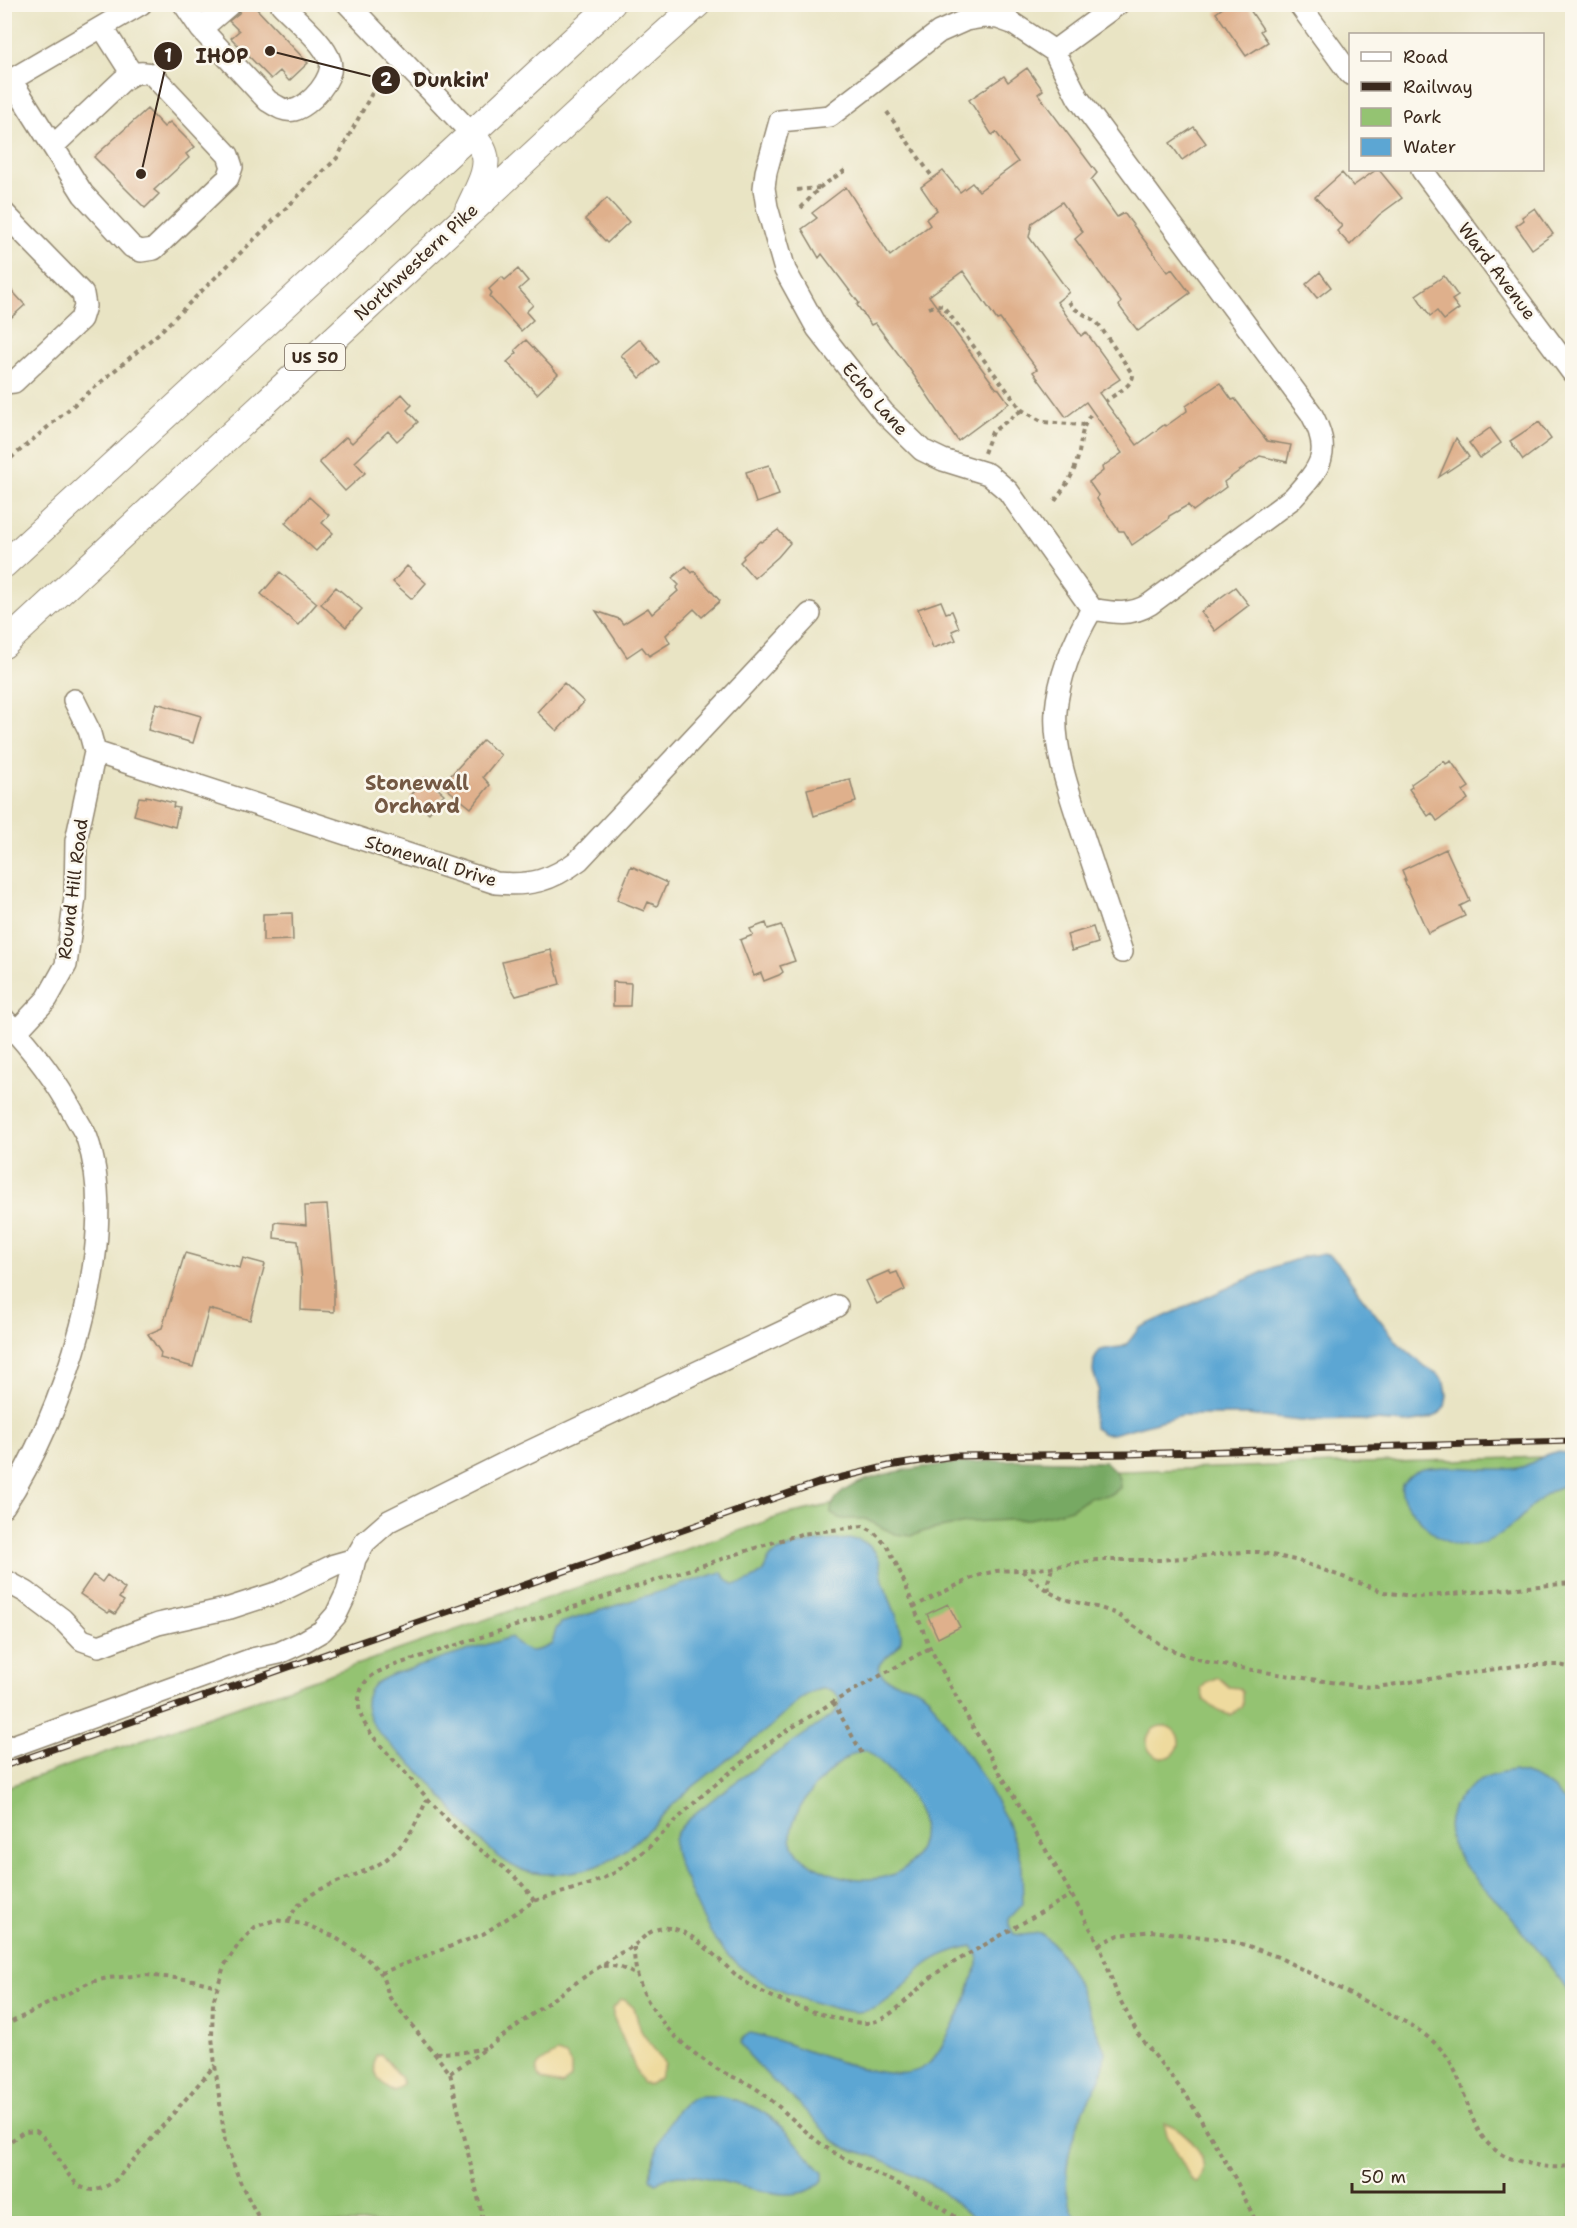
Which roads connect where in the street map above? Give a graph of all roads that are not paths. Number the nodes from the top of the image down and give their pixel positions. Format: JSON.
{"nodes":[{"id":1,"x":141,"y":4,"type":"edge"},
{"id":2,"x":184,"y":4,"type":"edge"},
{"id":3,"x":231,"y":4,"type":"edge"},
{"id":4,"x":281,"y":4,"type":"edge"},
{"id":5,"x":348,"y":4,"type":"edge"},
{"id":6,"x":612,"y":4,"type":"edge"},
{"id":7,"x":698,"y":4,"type":"edge"},
{"id":8,"x":1118,"y":4,"type":"edge"},
{"id":9,"x":1299,"y":4,"type":"edge"},
{"id":10,"x":102,"y":27,"type":"junction"},
{"id":11,"x":201,"y":29,"type":"junction"},
{"id":12,"x":1054,"y":51,"type":"junction"},
{"id":13,"x":1349,"y":73,"type":"edge"},
{"id":14,"x":132,"y":74,"type":"junction"},
{"id":15,"x":8,"y":82,"type":"edge"},
{"id":16,"x":471,"y":134,"type":"junction"},
{"id":17,"x":53,"y":146,"type":"junction"},
{"id":18,"x":1423,"y":171,"type":"edge"},
{"id":19,"x":4,"y":213,"type":"edge"},
{"id":20,"x":464,"y":218,"type":"junction"},
{"id":21,"x":1572,"y":372,"type":"edge"},
{"id":22,"x":4,"y":383,"type":"edge"},
{"id":23,"x":4,"y":565,"type":"edge"},
{"id":24,"x":1092,"y":609,"type":"junction"},
{"id":25,"x":810,"y":614,"type":"dead end"},
{"id":26,"x":4,"y":645,"type":"edge"},
{"id":27,"x":74,"y":700,"type":"dead end"},
{"id":28,"x":95,"y":752,"type":"junction"},
{"id":29,"x":1122,"y":952,"type":"dead end"},
{"id":30,"x":10,"y":1025,"type":"edge"},
{"id":31,"x":837,"y":1306,"type":"dead end"},
{"id":32,"x":4,"y":1506,"type":"edge"},
{"id":33,"x":355,"y":1559,"type":"junction"},
{"id":34,"x":4,"y":1580,"type":"edge"},
{"id":35,"x":4,"y":1749,"type":"edge"}],
"edges":[{"from":1,"to":10,"type":"street"},
{"from":2,"to":11,"type":"street"},
{"from":3,"to":11,"type":"street"},
{"from":4,"to":11,"type":"street"},
{"from":5,"to":16,"type":"street"},
{"from":6,"to":16,"type":"main road"},
{"from":7,"to":20,"type":"main road","name":"Northwestern Pike","number":"US 50"},
{"from":8,"to":12,"type":"street"},
{"from":9,"to":13,"type":"street"},
{"from":10,"to":14,"type":"street"},
{"from":10,"to":15,"type":"street"},
{"from":12,"to":24,"type":"street"},
{"from":12,"to":24,"type":"street","name":"Echo Lane"},
{"from":14,"to":17,"type":"street"},
{"from":14,"to":17,"type":"street"},
{"from":15,"to":17,"type":"street"},
{"from":16,"to":20,"type":"main road"},
{"from":16,"to":23,"type":"main road"},
{"from":18,"to":21,"type":"street","name":"Ward Avenue"},
{"from":19,"to":22,"type":"street"},
{"from":20,"to":26,"type":"main road","name":"Northwestern Pike","number":"US 50"},
{"from":24,"to":29,"type":"street"},
{"from":25,"to":28,"type":"street","name":"Stonewall Drive"},
{"from":27,"to":28,"type":"street"},
{"from":28,"to":30,"type":"street","name":"Round Hill Road"},
{"from":30,"to":32,"type":"street","name":"Round Hill Road"},
{"from":31,"to":33,"type":"street"},
{"from":33,"to":34,"type":"street"},
{"from":33,"to":35,"type":"street"}]}
